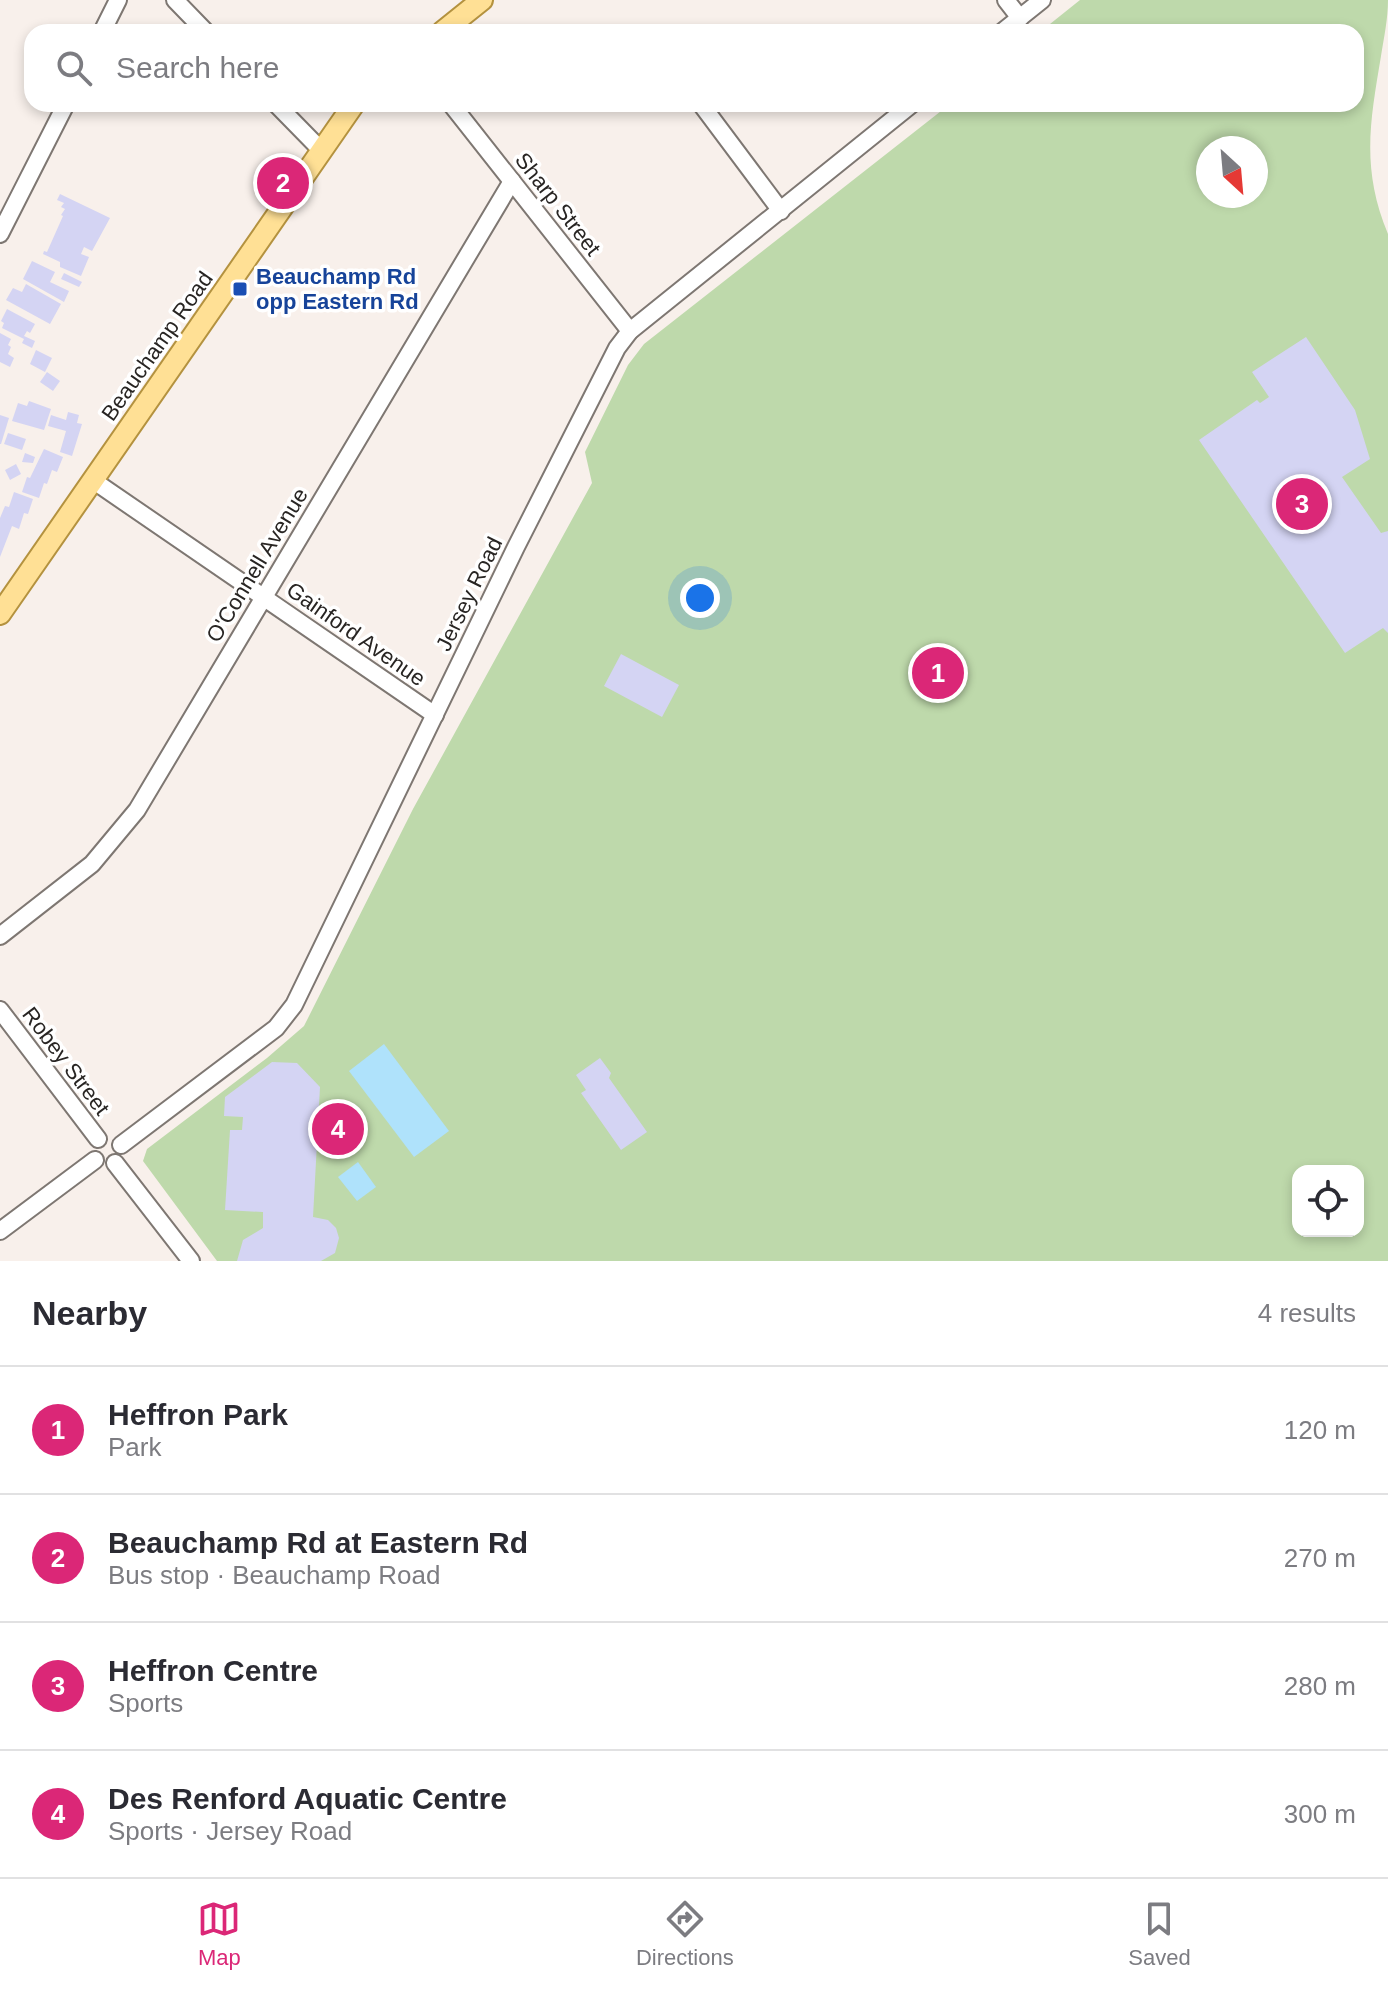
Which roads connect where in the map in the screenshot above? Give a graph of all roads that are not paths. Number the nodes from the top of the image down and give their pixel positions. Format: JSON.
{"nodes":[{"id":1,"x":118,"y":0,"type":"edge"},
{"id":2,"x":175,"y":0,"type":"edge"},
{"id":3,"x":482,"y":0,"type":"edge"},
{"id":4,"x":1006,"y":0,"type":"edge"},
{"id":5,"x":1042,"y":0,"type":"edge"},
{"id":6,"x":1020,"y":18,"type":"junction"},
{"id":7,"x":106,"y":24,"type":"edge"},
{"id":8,"x":198,"y":24,"type":"edge"},
{"id":9,"x":452,"y":24,"type":"edge"},
{"id":10,"x":1012,"y":24,"type":"edge"},
{"id":11,"x":62,"y":112,"type":"edge"},
{"id":12,"x":284,"y":112,"type":"edge"},
{"id":13,"x":348,"y":112,"type":"edge"},
{"id":14,"x":457,"y":112,"type":"edge"},
{"id":15,"x":707,"y":112,"type":"edge"},
{"id":16,"x":902,"y":112,"type":"edge"},
{"id":17,"x":321,"y":150,"type":"junction"},
{"id":18,"x":512,"y":181,"type":"junction"},
{"id":19,"x":781,"y":211,"type":"junction"},
{"id":20,"x":0,"y":234,"type":"edge"},
{"id":21,"x":630,"y":331,"type":"junction"},
{"id":22,"x":94,"y":481,"type":"junction"},
{"id":23,"x":264,"y":596,"type":"junction"},
{"id":24,"x":0,"y":614,"type":"edge"},
{"id":25,"x":435,"y":715,"type":"junction"},
{"id":26,"x":0,"y":936,"type":"edge"},
{"id":27,"x":0,"y":1010,"type":"edge"},
{"id":28,"x":98,"y":1139,"type":"junction"},
{"id":29,"x":121,"y":1145,"type":"junction"},
{"id":30,"x":95,"y":1160,"type":"junction"},
{"id":31,"x":115,"y":1163,"type":"junction"},
{"id":32,"x":0,"y":1231,"type":"edge"},
{"id":33,"x":191,"y":1261,"type":"edge"}],
"edges":[{"from":1,"to":7,"type":"street"},
{"from":2,"to":8,"type":"street"},
{"from":3,"to":9,"type":"main road"},
{"from":4,"to":6,"type":"street"},
{"from":5,"to":6,"type":"street"},
{"from":6,"to":10,"type":"street"},
{"from":11,"to":20,"type":"street"},
{"from":12,"to":17,"type":"street"},
{"from":13,"to":17,"type":"main road","name":"Beauchamp Road"},
{"from":14,"to":18,"type":"street","name":"Sharp Street"},
{"from":15,"to":19,"type":"street"},
{"from":16,"to":19,"type":"street","name":"Jersey Road"},
{"from":17,"to":22,"type":"main road","name":"Beauchamp Road"},
{"from":18,"to":21,"type":"street","name":"Sharp Street"},
{"from":18,"to":23,"type":"street","name":"O'Connell Avenue"},
{"from":19,"to":21,"type":"street","name":"Jersey Road"},
{"from":21,"to":25,"type":"street","name":"Jersey Road"},
{"from":22,"to":23,"type":"street","name":"Gainford Avenue"},
{"from":22,"to":24,"type":"main road","name":"Beauchamp Road"},
{"from":23,"to":25,"type":"street","name":"Gainford Avenue"},
{"from":23,"to":26,"type":"street","name":"O'Connell Avenue"},
{"from":25,"to":29,"type":"street","name":"Jersey Road"},
{"from":27,"to":28,"type":"street","name":"Robey Street"},
{"from":28,"to":29,"type":"street"},
{"from":28,"to":30,"type":"street"},
{"from":29,"to":31,"type":"street"},
{"from":30,"to":31,"type":"street"},
{"from":30,"to":32,"type":"street"},
{"from":31,"to":33,"type":"street"}]}
